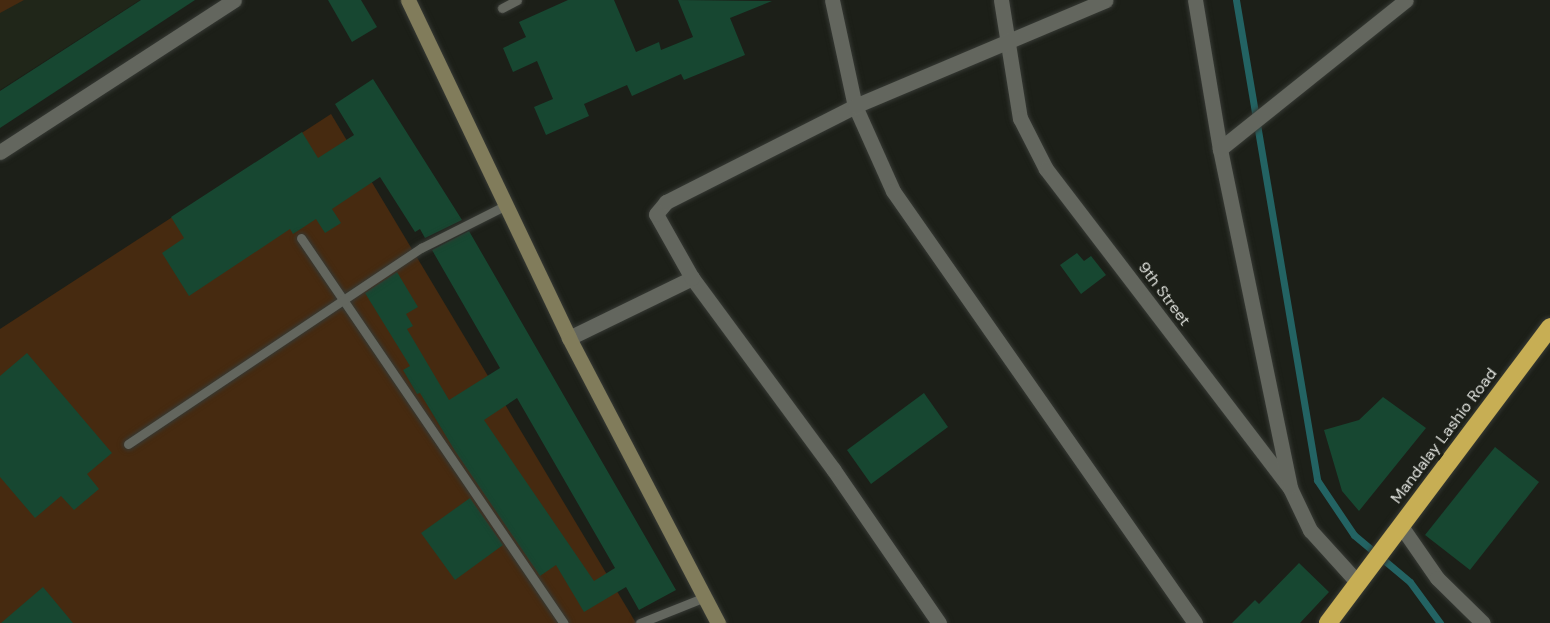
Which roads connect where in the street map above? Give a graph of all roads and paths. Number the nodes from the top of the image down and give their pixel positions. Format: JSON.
{"nodes":[{"id":1,"x":234,"y":0,"type":"edge"},
{"id":2,"x":408,"y":0,"type":"edge"},
{"id":3,"x":517,"y":0,"type":"edge"},
{"id":4,"x":832,"y":0,"type":"edge"},
{"id":5,"x":1001,"y":0,"type":"edge"},
{"id":6,"x":1106,"y":0,"type":"edge"},
{"id":7,"x":1196,"y":0,"type":"edge"},
{"id":8,"x":1406,"y":0,"type":"edge"},
{"id":9,"x":502,"y":8,"type":"dead end"},
{"id":10,"x":1009,"y":43,"type":"junction"},
{"id":11,"x":855,"y":106,"type":"junction"},
{"id":12,"x":1220,"y":149,"type":"junction"},
{"id":13,"x":0,"y":152,"type":"edge"},
{"id":14,"x":506,"y":205,"type":"junction"},
{"id":15,"x":302,"y":238,"type":"dead end"},
{"id":16,"x":692,"y":278,"type":"junction"},
{"id":17,"x":344,"y":301,"type":"junction"},
{"id":18,"x":1550,"y":327,"type":"edge"},
{"id":19,"x":569,"y":338,"type":"junction"},
{"id":20,"x":128,"y":444,"type":"dead end"},
{"id":21,"x":1290,"y":488,"type":"junction"},
{"id":22,"x":1401,"y":526,"type":"junction"},
{"id":23,"x":1364,"y":576,"type":"junction"},
{"id":24,"x":705,"y":597,"type":"junction"},
{"id":25,"x":564,"y":623,"type":"edge"},
{"id":26,"x":640,"y":623,"type":"edge"},
{"id":27,"x":718,"y":623,"type":"edge"},
{"id":28,"x":939,"y":623,"type":"edge"},
{"id":29,"x":1194,"y":623,"type":"edge"},
{"id":30,"x":1328,"y":623,"type":"edge"},
{"id":31,"x":1483,"y":623,"type":"edge"}],
"edges":[{"from":1,"to":13,"type":"street"},
{"from":2,"to":14,"type":"street"},
{"from":3,"to":9,"type":"lane"},
{"from":4,"to":11,"type":"street"},
{"from":5,"to":10,"type":"street","name":"9th Street"},
{"from":6,"to":10,"type":"street"},
{"from":7,"to":12,"type":"street"},
{"from":8,"to":12,"type":"street"},
{"from":10,"to":11,"type":"street"},
{"from":10,"to":21,"type":"street","name":"9th Street"},
{"from":11,"to":16,"type":"street"},
{"from":11,"to":29,"type":"street"},
{"from":12,"to":21,"type":"street"},
{"from":14,"to":17,"type":"lane"},
{"from":14,"to":19,"type":"street"},
{"from":15,"to":17,"type":"lane"},
{"from":16,"to":19,"type":"street"},
{"from":16,"to":28,"type":"street"},
{"from":17,"to":20,"type":"lane"},
{"from":17,"to":25,"type":"lane"},
{"from":18,"to":22,"type":"highway","name":"Mandalay Lashio Road"},
{"from":19,"to":24,"type":"street"},
{"from":21,"to":23,"type":"street","name":"9th Street"},
{"from":22,"to":23,"type":"highway","name":"Mandalay Lashio Road"},
{"from":22,"to":31,"type":"street"},
{"from":23,"to":30,"type":"highway","name":"Mandalay Lashio Road"},
{"from":24,"to":26,"type":"lane"},
{"from":24,"to":27,"type":"street"}]}
